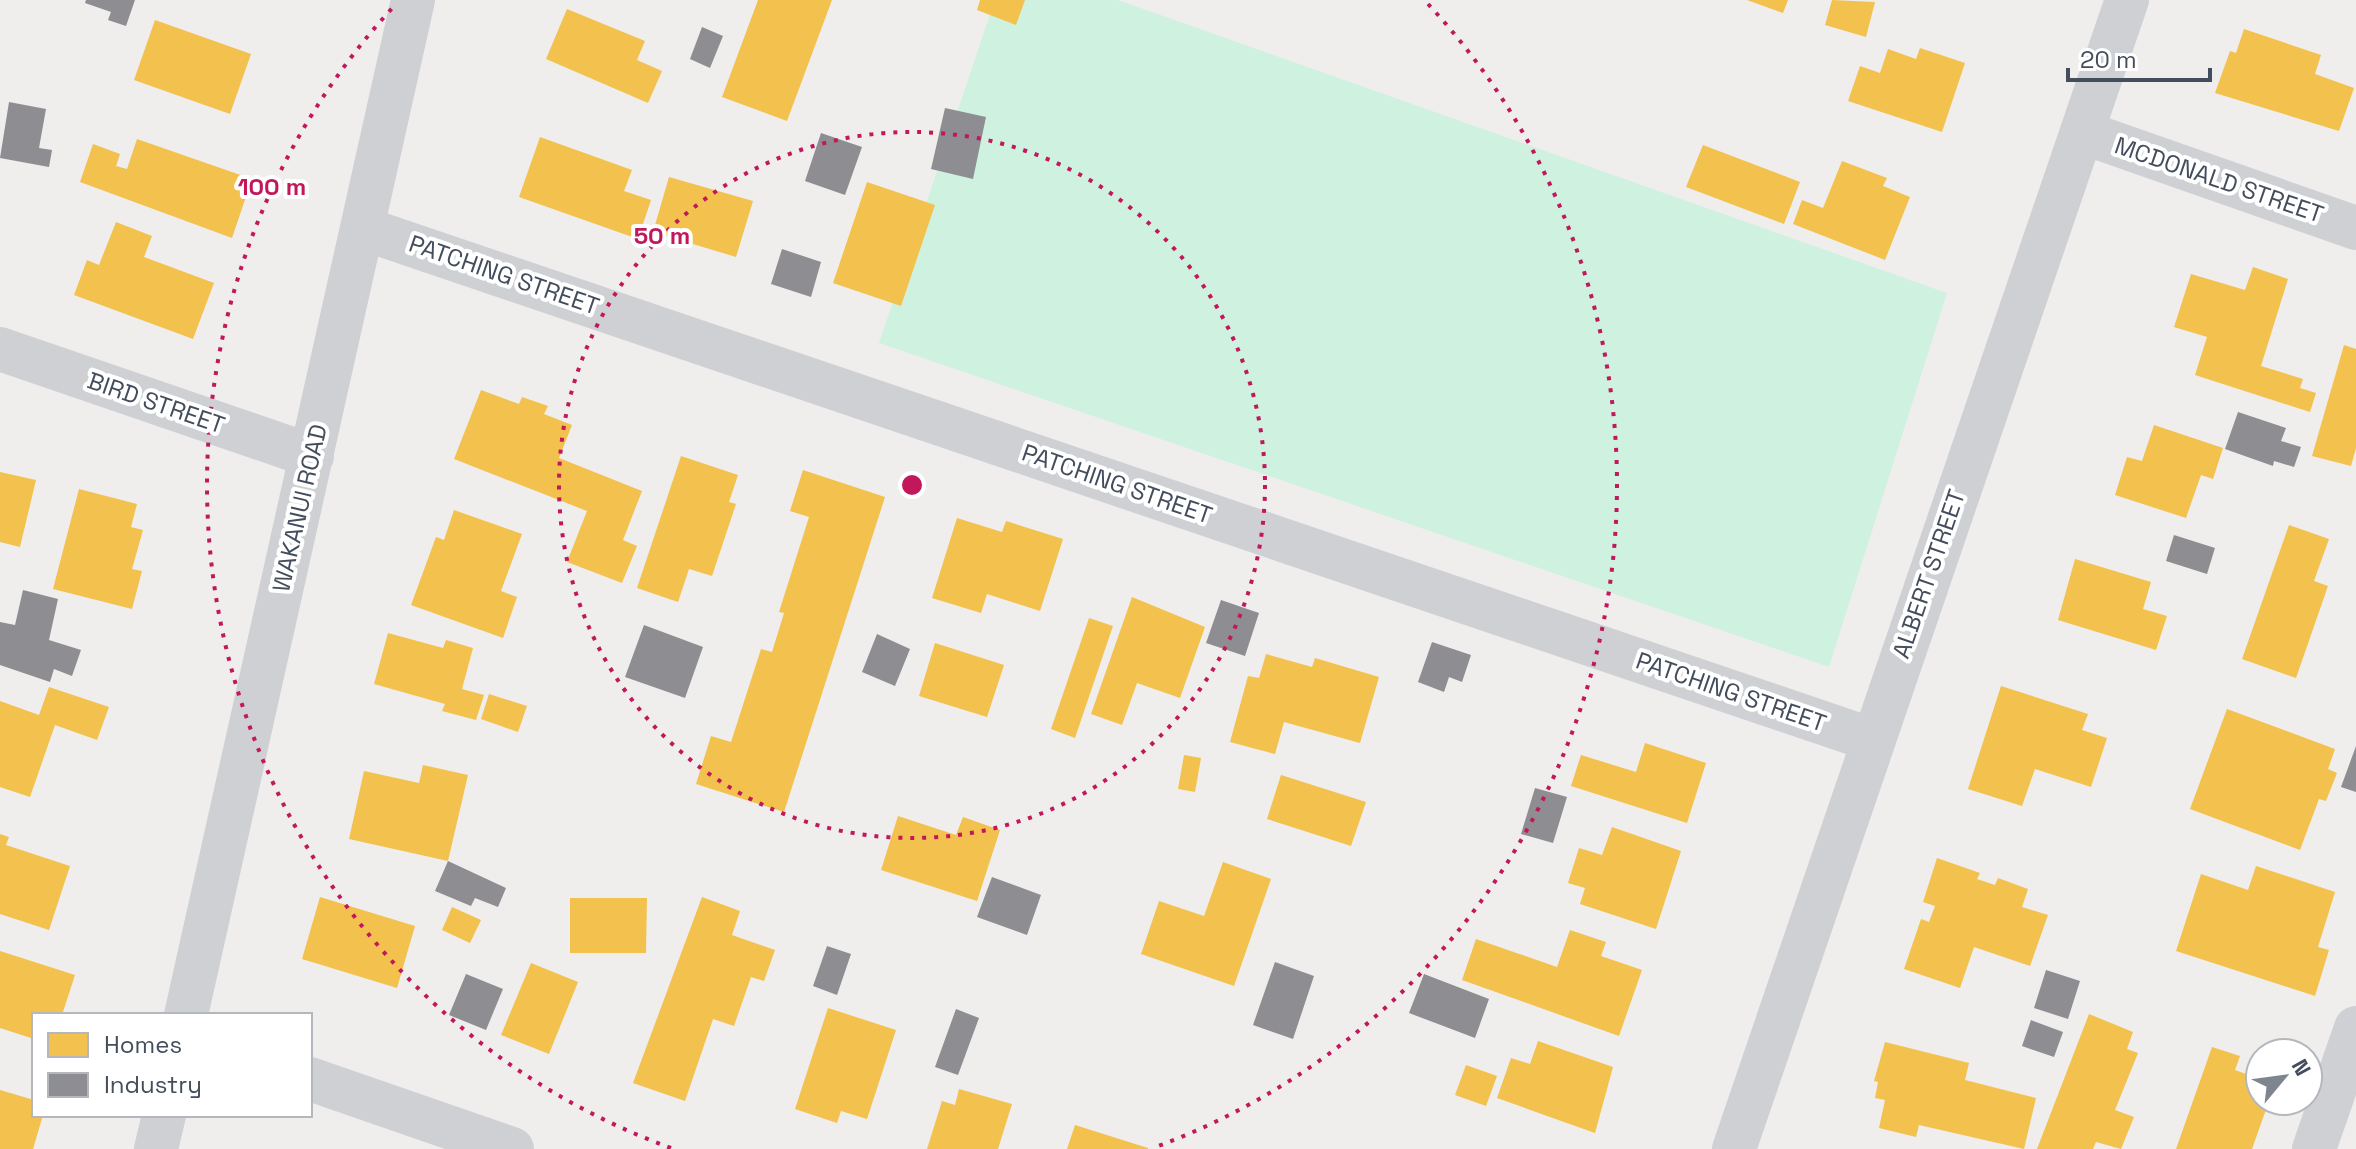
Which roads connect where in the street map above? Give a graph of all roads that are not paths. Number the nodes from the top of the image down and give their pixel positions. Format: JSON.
{"nodes":[{"id":1,"x":413,"y":0,"type":"edge"},
{"id":2,"x":2127,"y":0,"type":"edge"},
{"id":3,"x":2082,"y":132,"type":"junction"},
{"id":4,"x":362,"y":228,"type":"junction"},
{"id":5,"x":2356,"y":228,"type":"edge"},
{"id":6,"x":0,"y":349,"type":"edge"},
{"id":7,"x":312,"y":456,"type":"junction"},
{"id":8,"x":1873,"y":740,"type":"junction"},
{"id":9,"x":186,"y":1013,"type":"edge"},
{"id":10,"x":2356,"y":1028,"type":"edge"},
{"id":11,"x":312,"y":1080,"type":"edge"},
{"id":12,"x":164,"y":1117,"type":"edge"},
{"id":13,"x":156,"y":1149,"type":"edge"},
{"id":14,"x":512,"y":1149,"type":"edge"},
{"id":15,"x":1734,"y":1149,"type":"edge"},
{"id":16,"x":2314,"y":1149,"type":"edge"}],
"edges":[{"from":1,"to":4,"type":"street","name":"WAKANUI ROAD"},
{"from":2,"to":3,"type":"street","name":"ALBERT STREET"},
{"from":3,"to":5,"type":"street","name":"MCDONALD STREET"},
{"from":3,"to":8,"type":"street","name":"ALBERT STREET"},
{"from":4,"to":7,"type":"street","name":"WAKANUI ROAD"},
{"from":4,"to":8,"type":"street","name":"PATCHING STREET"},
{"from":6,"to":7,"type":"street","name":"BIRD STREET"},
{"from":7,"to":9,"type":"street","name":"WAKANUI ROAD"},
{"from":8,"to":15,"type":"street","name":"ALBERT STREET"},
{"from":10,"to":16,"type":"street"},
{"from":11,"to":14,"type":"street"},
{"from":12,"to":13,"type":"street"}]}
